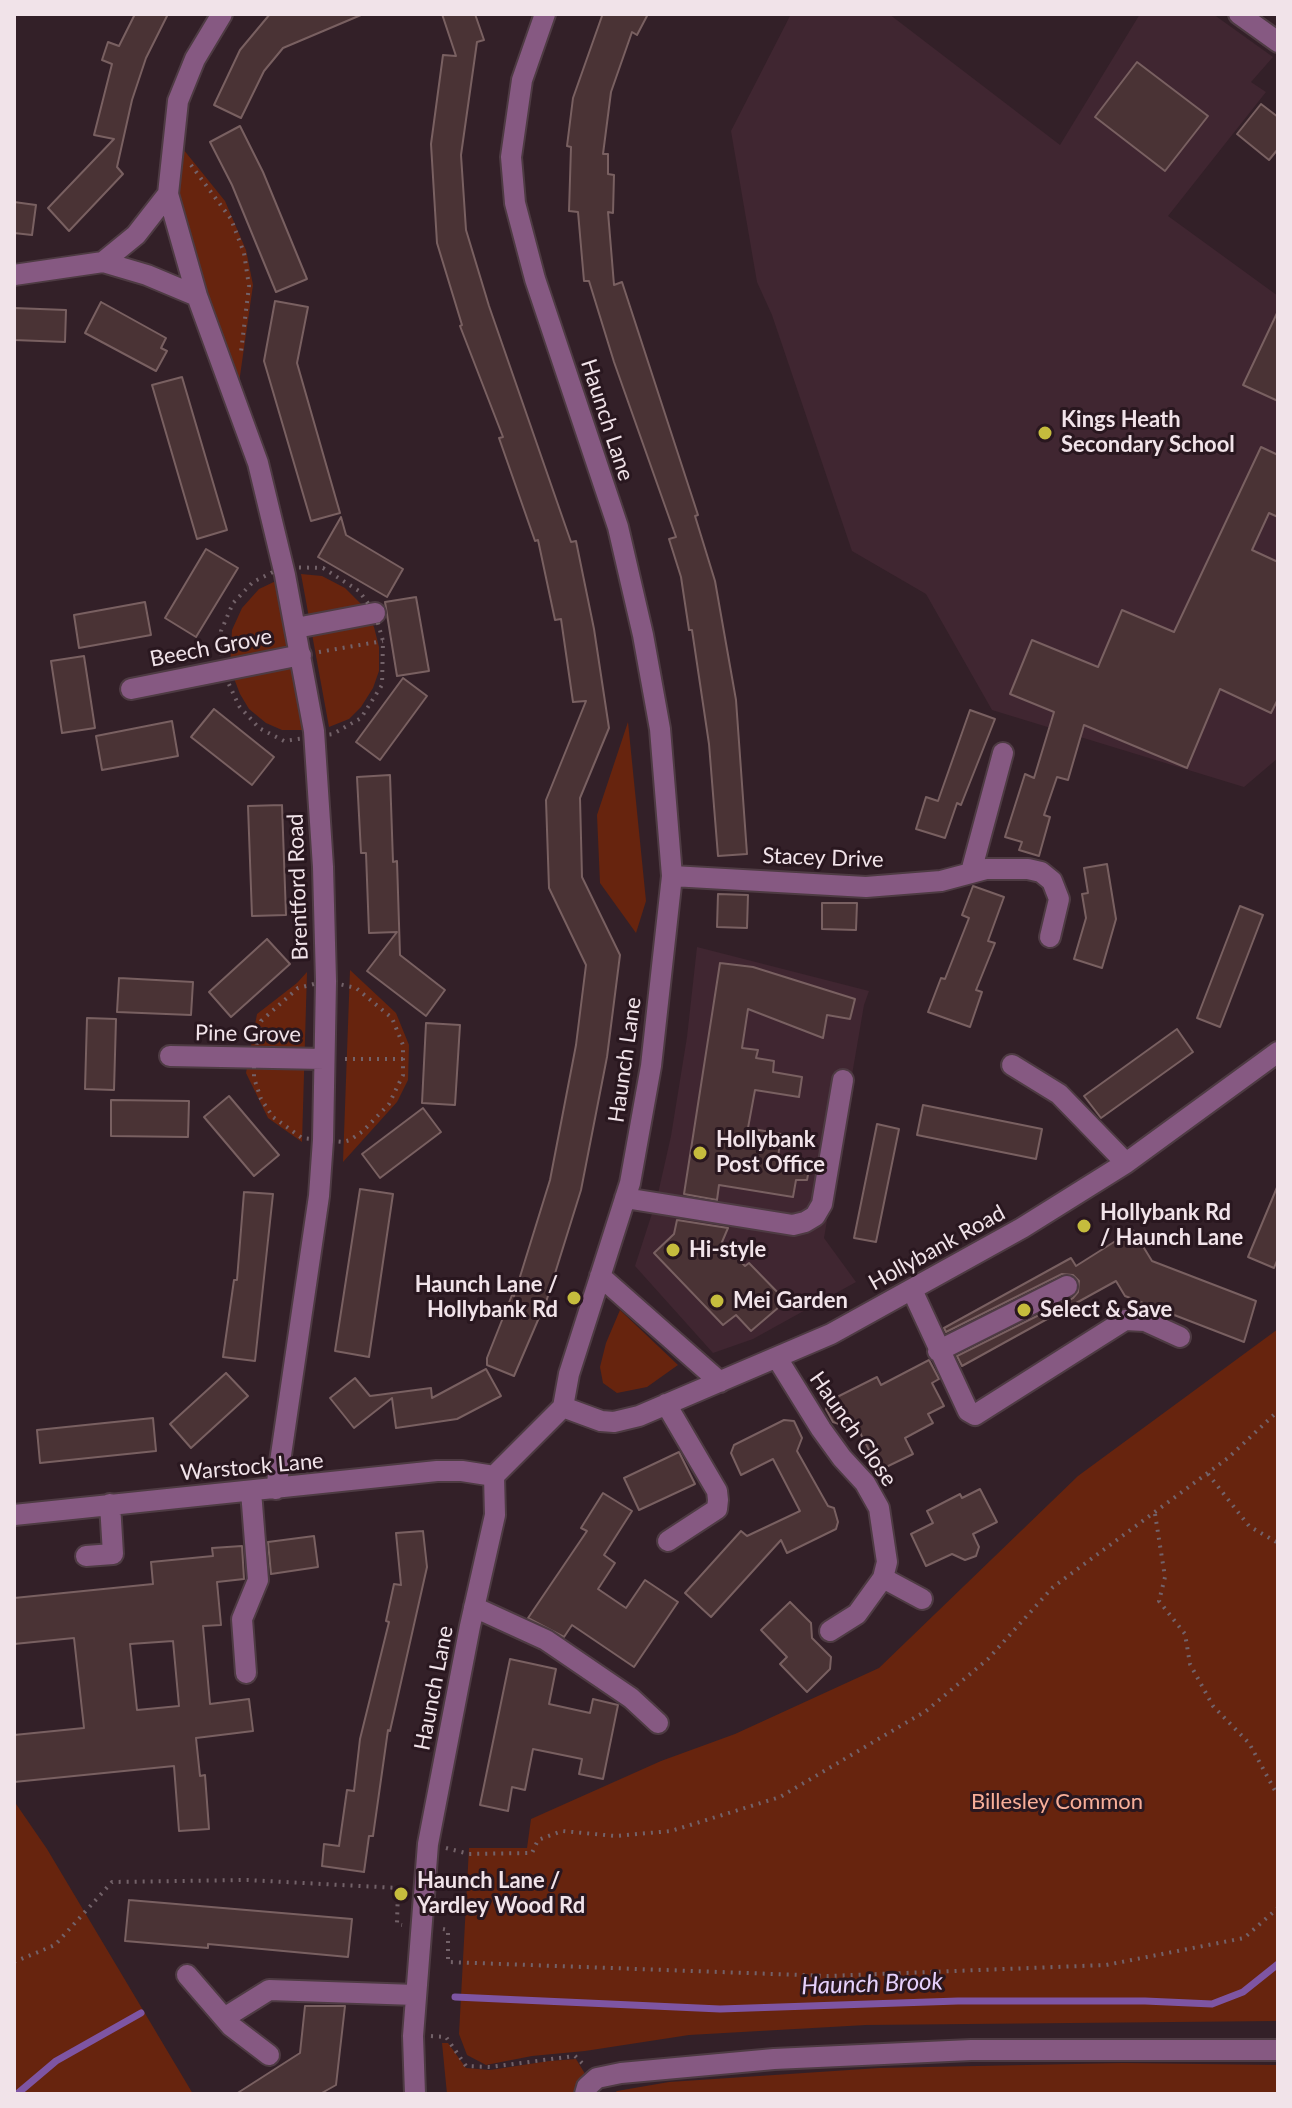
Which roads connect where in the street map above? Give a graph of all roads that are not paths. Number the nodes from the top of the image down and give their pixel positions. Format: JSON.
{"nodes":[{"id":1,"x":222,"y":14,"type":"edge"},
{"id":2,"x":545,"y":14,"type":"edge"},
{"id":3,"x":1239,"y":14,"type":"edge"},
{"id":4,"x":1278,"y":42,"type":"edge"},
{"id":5,"x":168,"y":194,"type":"junction"},
{"id":6,"x":103,"y":262,"type":"junction"},
{"id":7,"x":14,"y":275,"type":"edge"},
{"id":8,"x":197,"y":296,"type":"junction"},
{"id":9,"x":375,"y":613,"type":"dead end"},
{"id":10,"x":296,"y":628,"type":"junction"},
{"id":11,"x":301,"y":655,"type":"junction"},
{"id":12,"x":131,"y":689,"type":"dead end"},
{"id":13,"x":1003,"y":753,"type":"dead end"},
{"id":14,"x":971,"y":872,"type":"junction"},
{"id":15,"x":672,"y":876,"type":"junction"},
{"id":16,"x":1050,"y":937,"type":"dead end"},
{"id":17,"x":1278,"y":1052,"type":"edge"},
{"id":18,"x":170,"y":1056,"type":"dead end"},
{"id":19,"x":324,"y":1059,"type":"junction"},
{"id":20,"x":1012,"y":1065,"type":"dead end"},
{"id":21,"x":843,"y":1080,"type":"dead end"},
{"id":22,"x":1126,"y":1163,"type":"junction"},
{"id":23,"x":625,"y":1198,"type":"junction"},
{"id":24,"x":600,"y":1276,"type":"junction"},
{"id":25,"x":1067,"y":1286,"type":"dead end"},
{"id":26,"x":912,"y":1290,"type":"junction"},
{"id":27,"x":1180,"y":1337,"type":"dead end"},
{"id":28,"x":938,"y":1351,"type":"junction"},
{"id":29,"x":777,"y":1358,"type":"junction"},
{"id":30,"x":720,"y":1382,"type":"junction"},
{"id":31,"x":666,"y":1404,"type":"junction"},
{"id":32,"x":563,"y":1407,"type":"junction"},
{"id":33,"x":494,"y":1476,"type":"junction"},
{"id":34,"x":276,"y":1489,"type":"junction"},
{"id":35,"x":251,"y":1491,"type":"junction"},
{"id":36,"x":110,"y":1504,"type":"junction"},
{"id":37,"x":14,"y":1515,"type":"edge"},
{"id":38,"x":668,"y":1541,"type":"dead end"},
{"id":39,"x":86,"y":1556,"type":"dead end"},
{"id":40,"x":883,"y":1578,"type":"junction"},
{"id":41,"x":922,"y":1599,"type":"dead end"},
{"id":42,"x":474,"y":1607,"type":"junction"},
{"id":43,"x":830,"y":1631,"type":"dead end"},
{"id":44,"x":246,"y":1673,"type":"dead end"},
{"id":45,"x":658,"y":1723,"type":"dead end"},
{"id":46,"x":187,"y":1975,"type":"dead end"},
{"id":47,"x":416,"y":1995,"type":"junction"},
{"id":48,"x":224,"y":2018,"type":"junction"},
{"id":49,"x":1278,"y":2050,"type":"edge"},
{"id":50,"x":269,"y":2055,"type":"dead end"},
{"id":51,"x":591,"y":2086,"type":"edge"},
{"id":52,"x":415,"y":2094,"type":"edge"}],
"edges":[{"from":1,"to":5,"type":"street","name":"Brentford Road"},
{"from":2,"to":15,"type":"street","name":"Haunch Lane"},
{"from":3,"to":4,"type":"street"},
{"from":5,"to":6,"type":"street"},
{"from":5,"to":8,"type":"street","name":"Brentford Road"},
{"from":6,"to":7,"type":"street"},
{"from":6,"to":8,"type":"street"},
{"from":8,"to":10,"type":"street","name":"Brentford Road"},
{"from":9,"to":10,"type":"street"},
{"from":10,"to":11,"type":"street","name":"Brentford Road"},
{"from":11,"to":12,"type":"street","name":"Beech Grove"},
{"from":11,"to":19,"type":"street","name":"Brentford Road"},
{"from":13,"to":14,"type":"street"},
{"from":14,"to":15,"type":"street","name":"Stacey Drive"},
{"from":14,"to":16,"type":"street","name":"Stacey Drive"},
{"from":15,"to":23,"type":"street","name":"Haunch Lane"},
{"from":17,"to":22,"type":"street","name":"Hollybank Road"},
{"from":18,"to":19,"type":"street","name":"Pine Grove"},
{"from":19,"to":34,"type":"street","name":"Brentford Road"},
{"from":20,"to":22,"type":"street"},
{"from":21,"to":23,"type":"street"},
{"from":22,"to":26,"type":"street","name":"Hollybank Road"},
{"from":23,"to":24,"type":"street","name":"Haunch Lane"},
{"from":24,"to":30,"type":"street"},
{"from":24,"to":32,"type":"street","name":"Haunch Lane"},
{"from":25,"to":28,"type":"street"},
{"from":26,"to":28,"type":"street"},
{"from":26,"to":29,"type":"street","name":"Hollybank Road"},
{"from":27,"to":28,"type":"street"},
{"from":29,"to":30,"type":"street","name":"Hollybank Road"},
{"from":29,"to":40,"type":"street","name":"Haunch Close"},
{"from":30,"to":31,"type":"street","name":"Hollybank Road"},
{"from":31,"to":32,"type":"street","name":"Hollybank Road"},
{"from":31,"to":38,"type":"street"},
{"from":32,"to":33,"type":"street"},
{"from":33,"to":34,"type":"street","name":"Warstock Lane"},
{"from":33,"to":42,"type":"street","name":"Haunch Lane"},
{"from":34,"to":35,"type":"street","name":"Warstock Lane"},
{"from":35,"to":36,"type":"street","name":"Warstock Lane"},
{"from":35,"to":44,"type":"street"},
{"from":36,"to":37,"type":"street","name":"Warstock Lane"},
{"from":36,"to":39,"type":"street"},
{"from":40,"to":41,"type":"street"},
{"from":40,"to":43,"type":"street"},
{"from":42,"to":45,"type":"street"},
{"from":42,"to":47,"type":"street","name":"Haunch Lane"},
{"from":46,"to":48,"type":"street"},
{"from":47,"to":48,"type":"street"},
{"from":47,"to":52,"type":"street","name":"Haunch Lane"},
{"from":48,"to":50,"type":"street"},
{"from":49,"to":51,"type":"street"}]}
